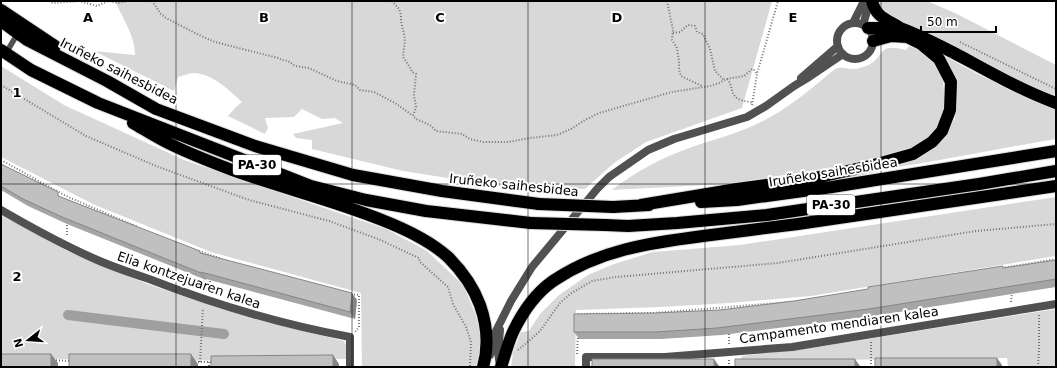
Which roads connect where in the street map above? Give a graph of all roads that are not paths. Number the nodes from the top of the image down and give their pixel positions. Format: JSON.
{"nodes":[{"id":1,"x":864,"y":1,"type":"edge"},
{"id":2,"x":871,"y":1,"type":"edge"},
{"id":3,"x":1,"y":10,"type":"edge"},
{"id":4,"x":1,"y":21,"type":"edge"},
{"id":5,"x":853,"y":23,"type":"junction"},
{"id":6,"x":866,"y":27,"type":"junction"},
{"id":7,"x":900,"y":28,"type":"junction"},
{"id":8,"x":18,"y":33,"type":"junction"},
{"id":9,"x":873,"y":41,"type":"junction"},
{"id":10,"x":838,"y":46,"type":"junction"},
{"id":11,"x":3,"y":52,"type":"edge"},
{"id":12,"x":843,"y":54,"type":"junction"},
{"id":13,"x":108,"y":81,"type":"junction"},
{"id":14,"x":794,"y":86,"type":"junction"},
{"id":15,"x":98,"y":103,"type":"junction"},
{"id":16,"x":1056,"y":103,"type":"edge"},
{"id":17,"x":1056,"y":150,"type":"edge"},
{"id":18,"x":1056,"y":171,"type":"edge"},
{"id":19,"x":1056,"y":186,"type":"edge"},
{"id":20,"x":641,"y":205,"type":"junction"},
{"id":21,"x":1,"y":210,"type":"edge"},
{"id":22,"x":628,"y":226,"type":"junction"},
{"id":23,"x":694,"y":237,"type":"junction"},
{"id":24,"x":1056,"y":304,"type":"edge"},
{"id":25,"x":501,"y":323,"type":"junction"},
{"id":26,"x":350,"y":367,"type":"edge"},
{"id":27,"x":483,"y":367,"type":"edge"},
{"id":28,"x":488,"y":367,"type":"edge"},
{"id":29,"x":501,"y":367,"type":"edge"},
{"id":30,"x":586,"y":367,"type":"edge"}],
"edges":[{"from":1,"to":5,"type":"street"},
{"from":2,"to":6,"type":"street"},
{"from":2,"to":7,"type":"highway"},
{"from":3,"to":13,"type":"highway"},
{"from":4,"to":8,"type":"highway","name":"Iruñeko saihesbidea","number":"PA-30"},
{"from":5,"to":6,"type":"street"},
{"from":5,"to":10,"type":"street"},
{"from":6,"to":7,"type":"highway"},
{"from":6,"to":9,"type":"street"},
{"from":7,"to":16,"type":"highway"},
{"from":8,"to":11,"type":"lane"},
{"from":8,"to":13,"type":"highway","name":"Iruñeko saihesbidea","number":"PA-30"},
{"from":9,"to":12,"type":"street"},
{"from":9,"to":20,"type":"highway"},
{"from":10,"to":12,"type":"street"},
{"from":10,"to":14,"type":"street"},
{"from":11,"to":15,"type":"highway","number":"PA-30"},
{"from":12,"to":14,"type":"street"},
{"from":13,"to":20,"type":"highway","name":"Iruñeko saihesbidea","number":"PA-30","bridge":true},
{"from":14,"to":25,"type":"street"},
{"from":15,"to":22,"type":"highway","number":"PA-30","bridge":true},
{"from":15,"to":27,"type":"highway"},
{"from":17,"to":20,"type":"highway","name":"Iruñeko saihesbidea","number":"PA-30"},
{"from":18,"to":22,"type":"highway","number":"PA-30"},
{"from":19,"to":23,"type":"highway"},
{"from":21,"to":26,"type":"street","name":"Elia kontzejuaren kalea"},
{"from":22,"to":23,"type":"highway"},
{"from":23,"to":29,"type":"highway"},
{"from":24,"to":30,"type":"street","name":"Campamento mendiaren kalea"},
{"from":25,"to":28,"type":"street"},
{"from":25,"to":29,"type":"street"}]}
